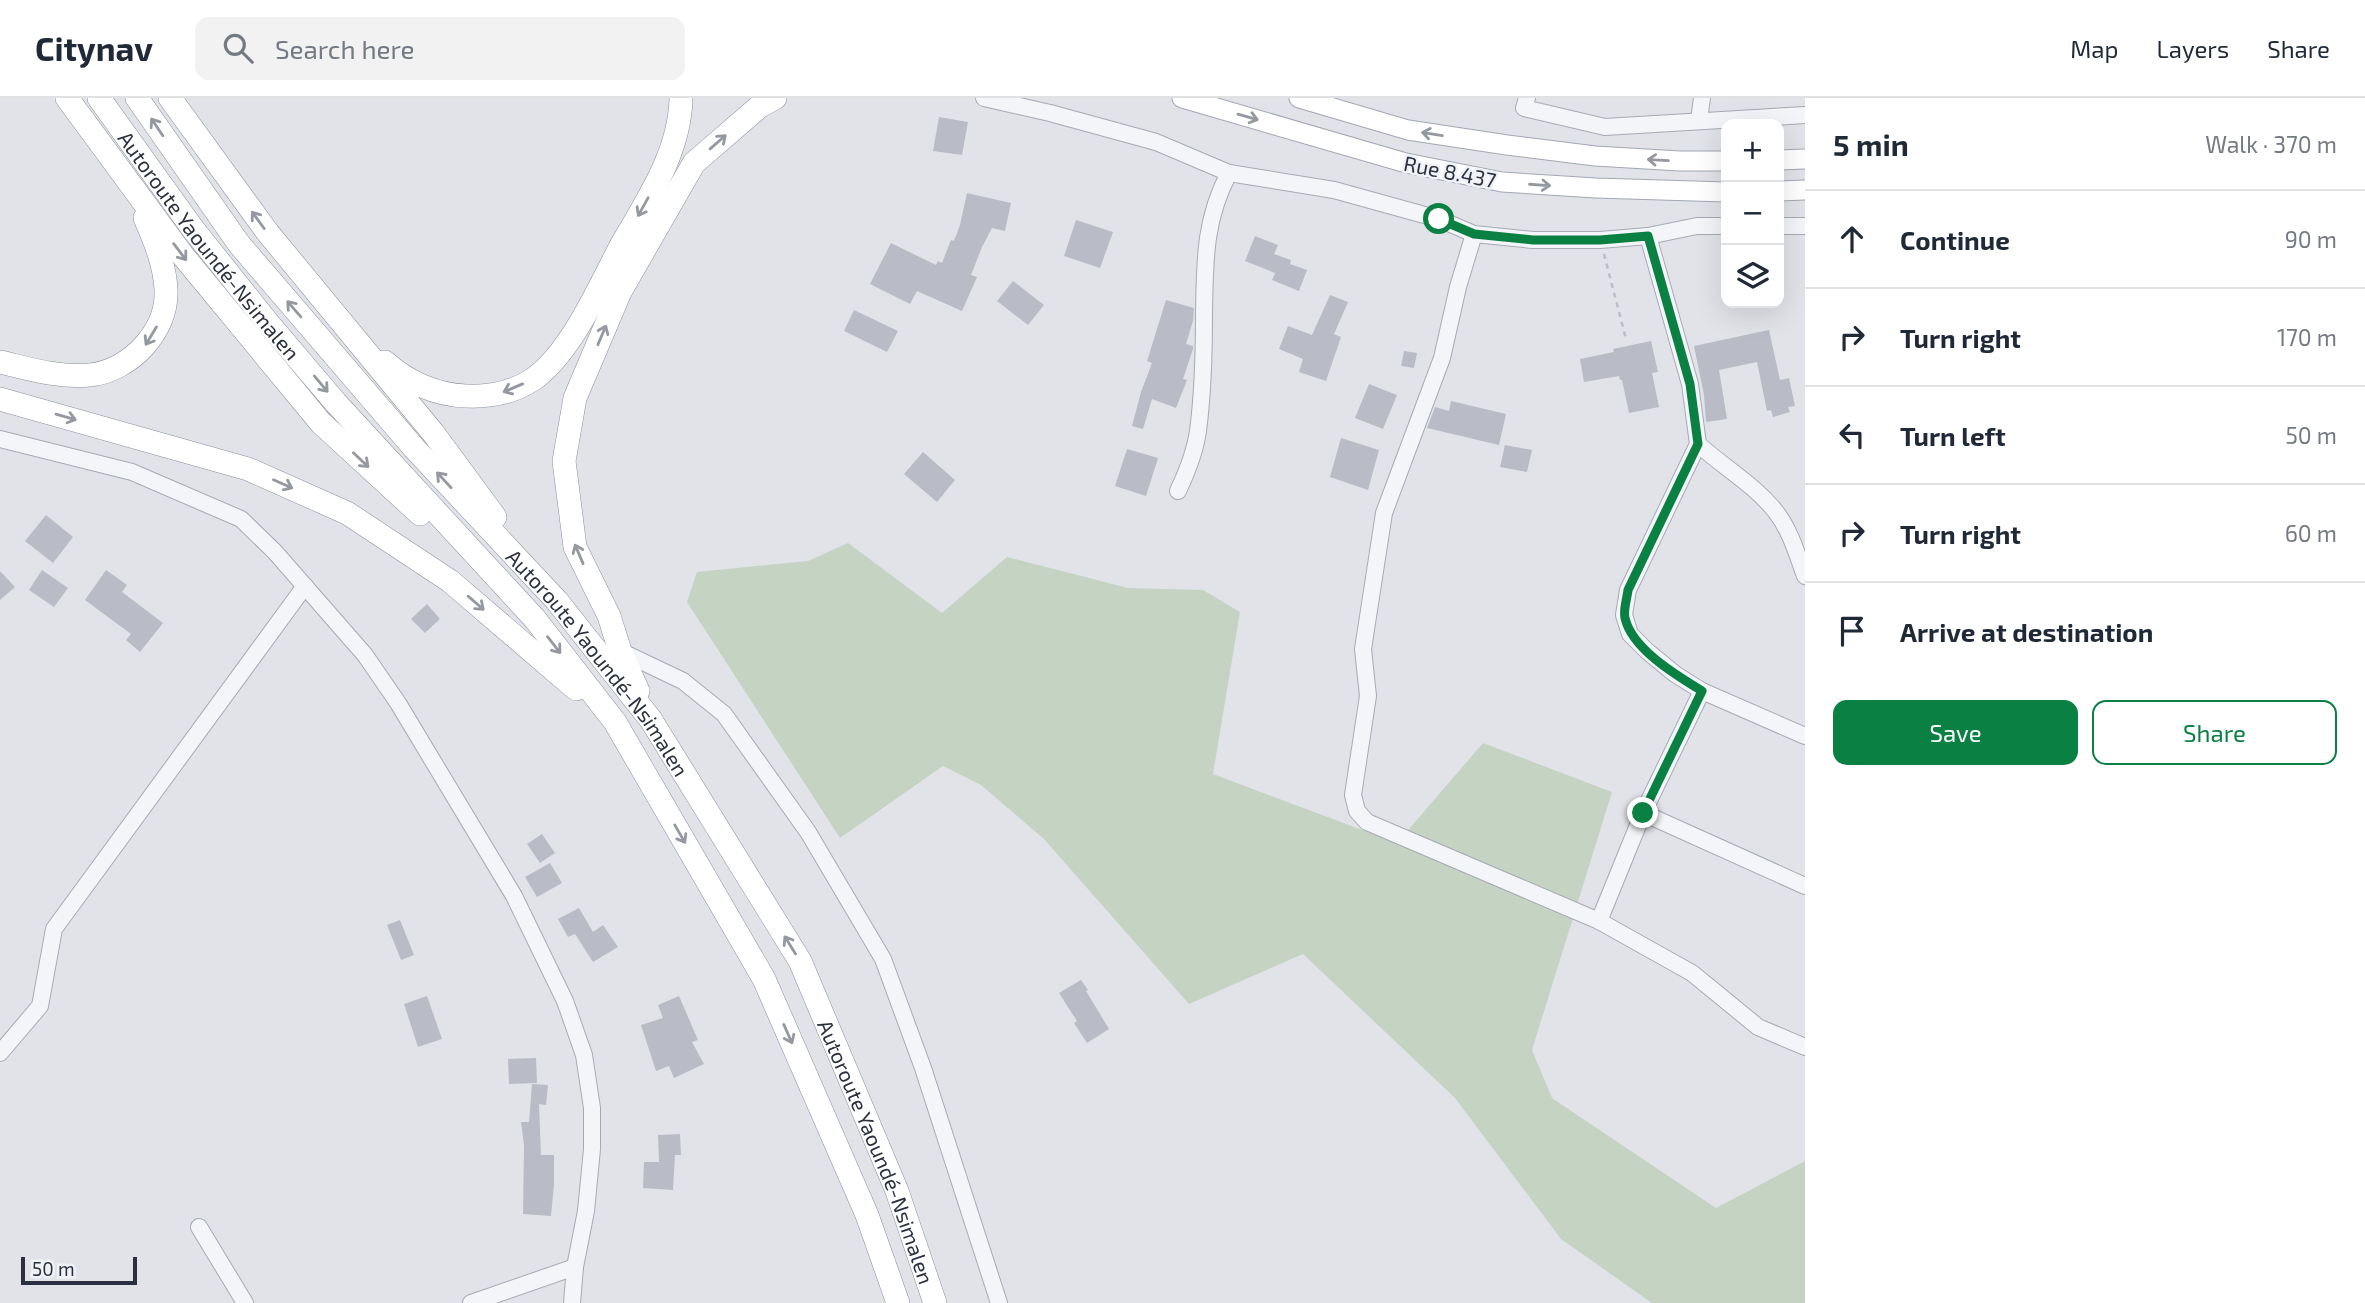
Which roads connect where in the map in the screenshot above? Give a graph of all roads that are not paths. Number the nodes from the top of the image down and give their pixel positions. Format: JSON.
{"nodes":[{"id":1,"x":67,"y":98,"type":"edge"},
{"id":2,"x":99,"y":98,"type":"edge"},
{"id":3,"x":137,"y":98,"type":"edge"},
{"id":4,"x":170,"y":98,"type":"edge"},
{"id":5,"x":681,"y":98,"type":"edge"},
{"id":6,"x":775,"y":98,"type":"edge"},
{"id":7,"x":984,"y":98,"type":"edge"},
{"id":8,"x":1182,"y":98,"type":"edge"},
{"id":9,"x":1299,"y":98,"type":"edge"},
{"id":10,"x":1527,"y":98,"type":"edge"},
{"id":11,"x":1702,"y":98,"type":"edge"},
{"id":12,"x":1805,"y":115,"type":"edge"},
{"id":13,"x":1699,"y":120,"type":"junction"},
{"id":14,"x":1805,"y":159,"type":"edge"},
{"id":15,"x":1784,"y":160,"type":"edge"},
{"id":16,"x":112,"y":161,"type":"junction"},
{"id":17,"x":1721,"y":161,"type":"edge"},
{"id":18,"x":1229,"y":173,"type":"junction"},
{"id":19,"x":1805,"y":190,"type":"edge"},
{"id":20,"x":1784,"y":191,"type":"edge"},
{"id":21,"x":1721,"y":192,"type":"edge"},
{"id":22,"x":1721,"y":226,"type":"edge"},
{"id":23,"x":1784,"y":226,"type":"edge"},
{"id":24,"x":1805,"y":226,"type":"edge"},
{"id":25,"x":1474,"y":234,"type":"junction"},
{"id":26,"x":1648,"y":236,"type":"junction"},
{"id":27,"x":346,"y":328,"type":"junction"},
{"id":28,"x":0,"y":362,"type":"edge"},
{"id":29,"x":0,"y":399,"type":"edge"},
{"id":30,"x":0,"y":439,"type":"edge"},
{"id":31,"x":1698,"y":444,"type":"junction"},
{"id":32,"x":1178,"y":492,"type":"dead end"},
{"id":33,"x":1805,"y":576,"type":"edge"},
{"id":34,"x":305,"y":586,"type":"junction"},
{"id":35,"x":557,"y":601,"type":"junction"},
{"id":36,"x":535,"y":619,"type":"junction"},
{"id":37,"x":620,"y":651,"type":"junction"},
{"id":38,"x":1702,"y":691,"type":"junction"},
{"id":39,"x":651,"y":720,"type":"junction"},
{"id":40,"x":615,"y":722,"type":"junction"},
{"id":41,"x":1805,"y":736,"type":"edge"},
{"id":42,"x":1643,"y":813,"type":"junction"},
{"id":43,"x":1805,"y":886,"type":"edge"},
{"id":44,"x":1599,"y":921,"type":"junction"},
{"id":45,"x":1805,"y":1047,"type":"edge"},
{"id":46,"x":0,"y":1053,"type":"edge"},
{"id":47,"x":199,"y":1227,"type":"dead end"},
{"id":48,"x":575,"y":1267,"type":"junction"},
{"id":49,"x":245,"y":1303,"type":"edge"},
{"id":50,"x":471,"y":1303,"type":"edge"},
{"id":51,"x":572,"y":1303,"type":"edge"},
{"id":52,"x":898,"y":1303,"type":"edge"},
{"id":53,"x":936,"y":1303,"type":"edge"},
{"id":54,"x":999,"y":1303,"type":"edge"}],
"edges":[{"from":1,"to":16,"type":"highway"},
{"from":2,"to":36,"type":"highway","name":"Autoroute Yaoundé-Nsimalen","one_way":true},
{"from":35,"to":3,"type":"highway","name":"Autoroute Yaoundé-Nsimalen","one_way":true},
{"from":27,"to":4,"type":"highway","one_way":true},
{"from":5,"to":27,"type":"highway","one_way":true},
{"from":37,"to":6,"type":"highway","one_way":true},
{"from":7,"to":18,"type":"street"},
{"from":8,"to":21,"type":"main road","name":"Rue 8.437","one_way":true},
{"from":17,"to":9,"type":"main road","name":"Rue 8.437","one_way":true},
{"from":10,"to":13,"type":"street"},
{"from":11,"to":13,"type":"street"},
{"from":12,"to":13,"type":"street"},
{"from":14,"to":15,"type":"main road"},
{"from":16,"to":28,"type":"highway","one_way":true},
{"from":16,"to":36,"type":"highway","one_way":true},
{"from":18,"to":25,"type":"street"},
{"from":18,"to":32,"type":"street"},
{"from":19,"to":20,"type":"main road"},
{"from":22,"to":26,"type":"street"},
{"from":23,"to":24,"type":"street"},
{"from":25,"to":26,"type":"street"},
{"from":25,"to":44,"type":"street"},
{"from":26,"to":31,"type":"street"},
{"from":27,"to":35,"type":"highway"},
{"from":29,"to":40,"type":"highway","one_way":true},
{"from":30,"to":34,"type":"street"},
{"from":31,"to":33,"type":"street"},
{"from":31,"to":38,"type":"street"},
{"from":34,"to":46,"type":"street"},
{"from":34,"to":48,"type":"street"},
{"from":35,"to":39,"type":"highway","name":"Autoroute Yaoundé-Nsimalen"},
{"from":36,"to":40,"type":"highway","name":"Autoroute Yaoundé-Nsimalen","one_way":true},
{"from":37,"to":39,"type":"highway"},
{"from":37,"to":54,"type":"street"},
{"from":38,"to":41,"type":"street"},
{"from":38,"to":42,"type":"street"},
{"from":53,"to":39,"type":"highway","name":"Autoroute Yaoundé-Nsimalen","one_way":true},
{"from":40,"to":52,"type":"highway","name":"Autoroute Yaoundé-Nsimalen","one_way":true},
{"from":42,"to":43,"type":"street"},
{"from":42,"to":44,"type":"street"},
{"from":44,"to":45,"type":"street"},
{"from":47,"to":49,"type":"street"},
{"from":48,"to":50,"type":"street"},
{"from":48,"to":51,"type":"street"}]}
